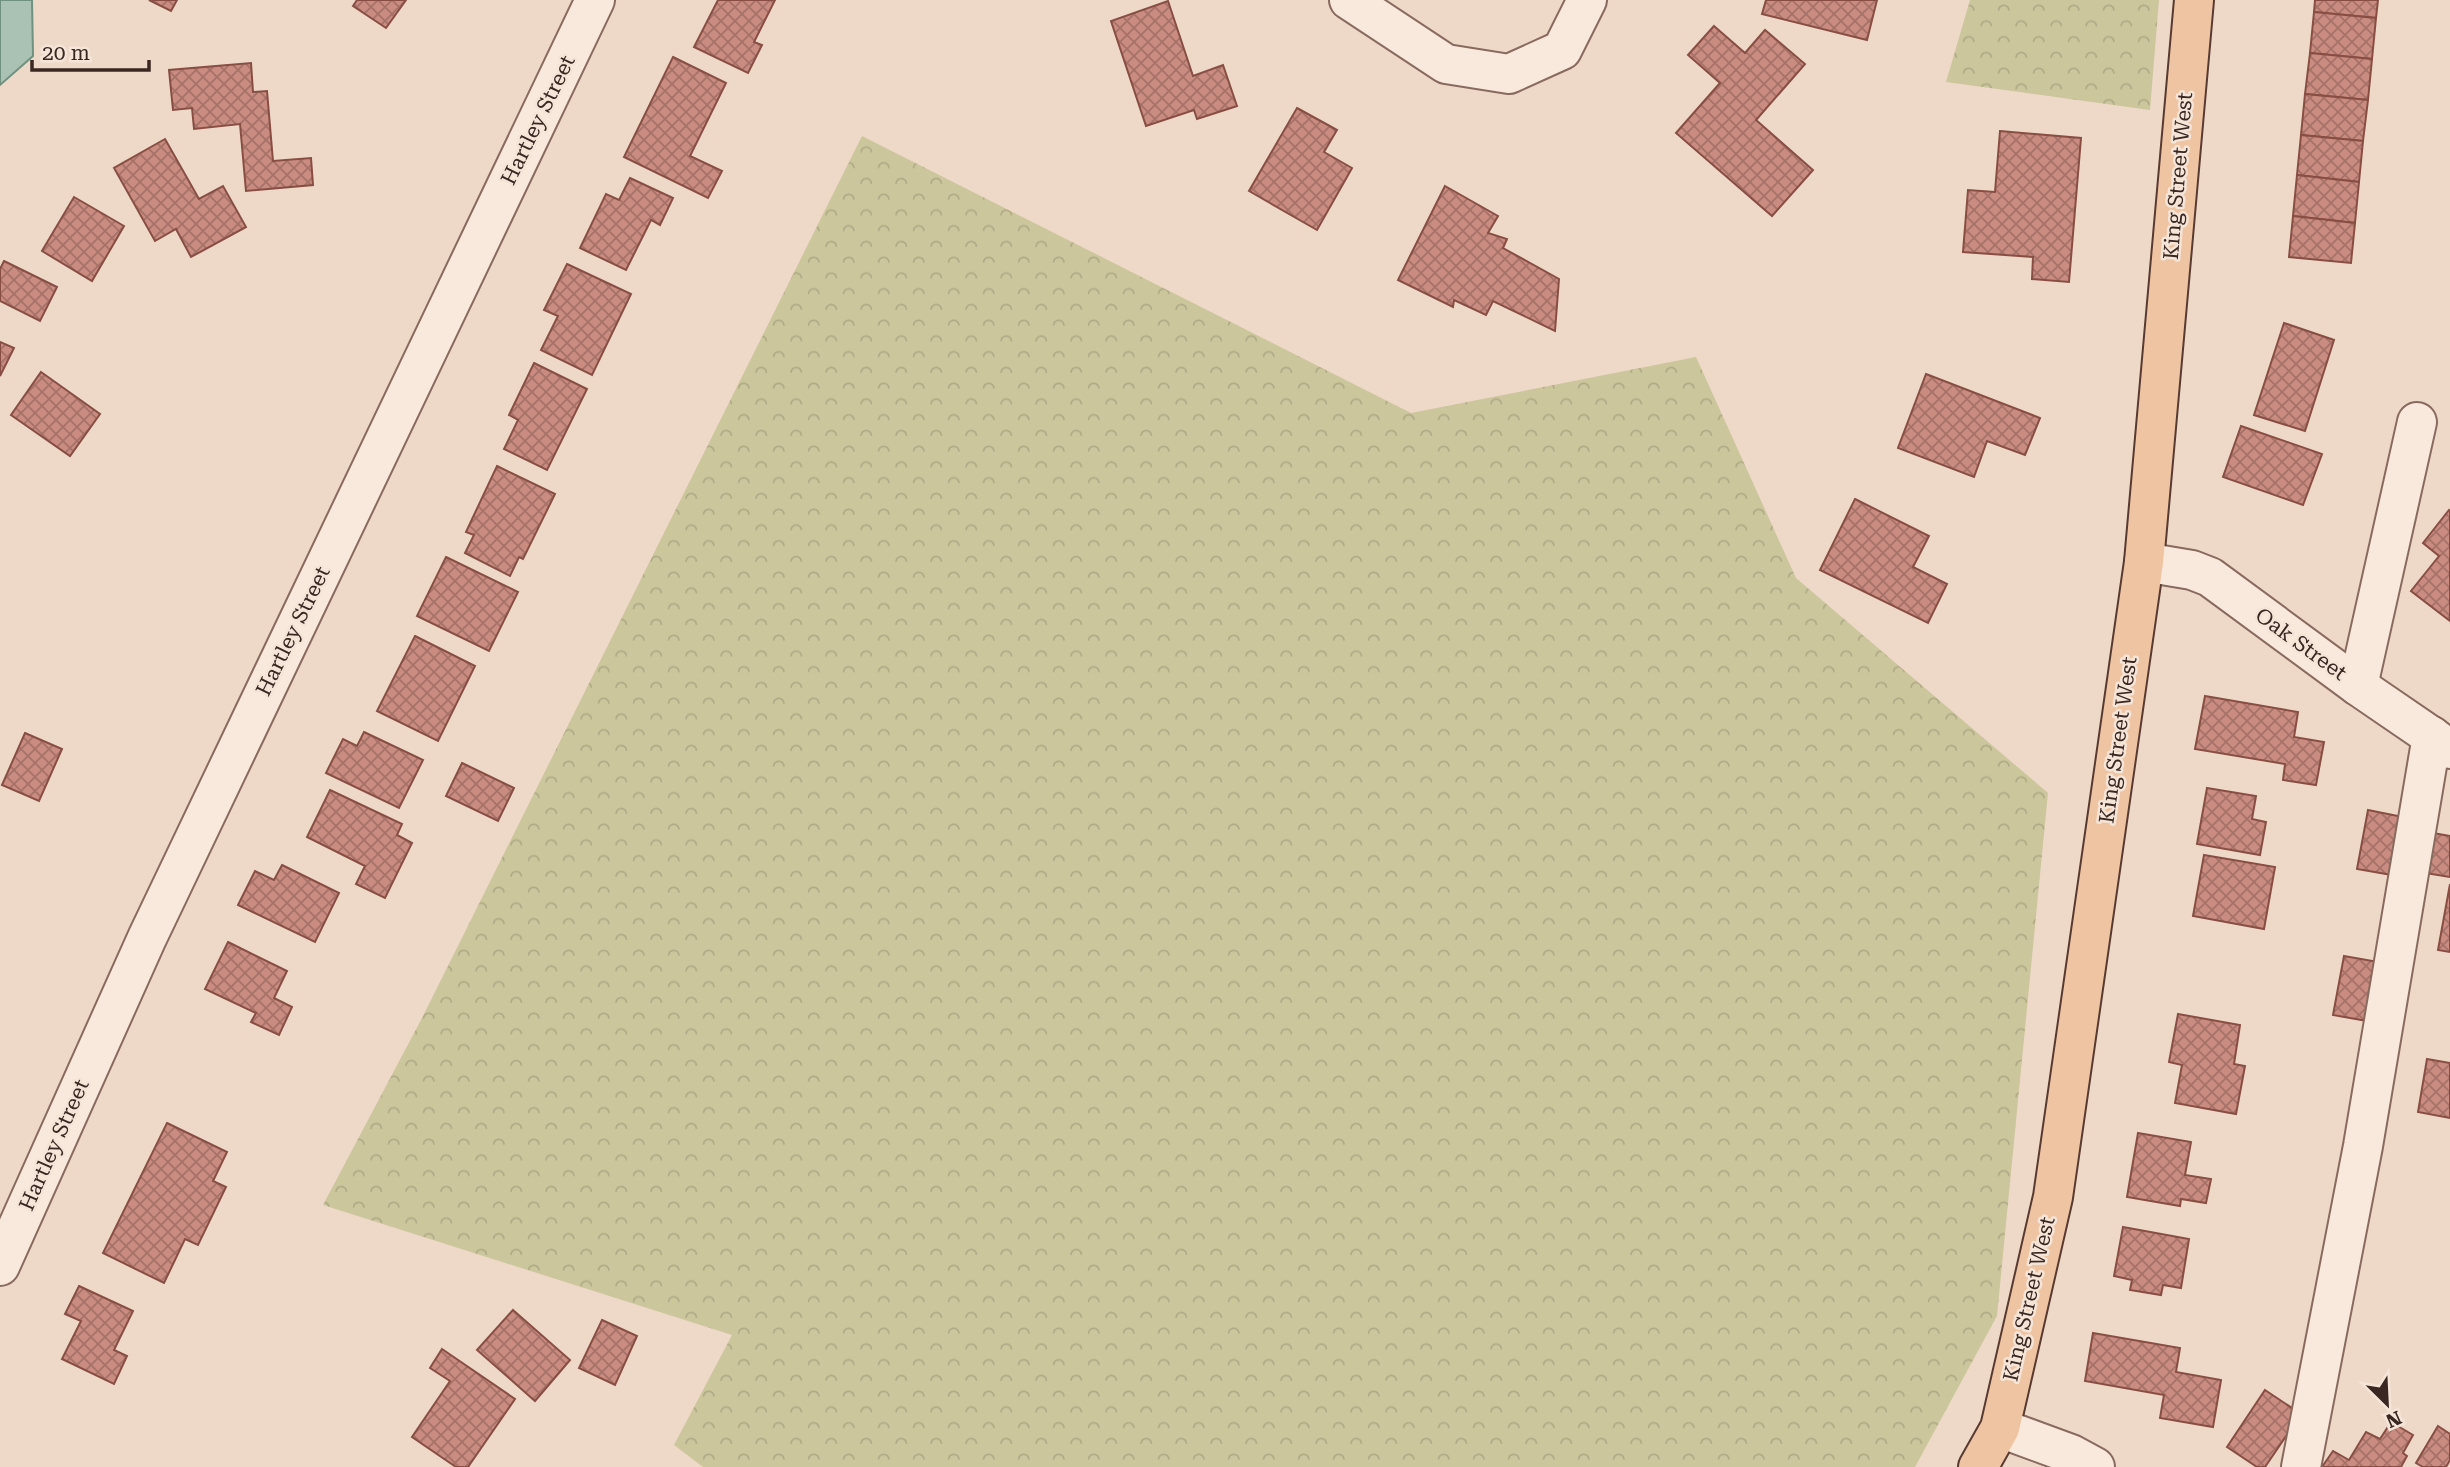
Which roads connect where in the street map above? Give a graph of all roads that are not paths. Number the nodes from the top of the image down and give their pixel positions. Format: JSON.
{"nodes":[{"id":1,"x":595,"y":0,"type":"edge"},
{"id":2,"x":1349,"y":0,"type":"edge"},
{"id":3,"x":1587,"y":0,"type":"edge"},
{"id":4,"x":2194,"y":0,"type":"edge"},
{"id":5,"x":2417,"y":422,"type":"dead end"},
{"id":6,"x":2144,"y":562,"type":"junction"},
{"id":7,"x":2358,"y":686,"type":"junction"},
{"id":8,"x":2441,"y":743,"type":"edge"},
{"id":9,"x":0,"y":1266,"type":"edge"},
{"id":10,"x":2000,"y":1428,"type":"junction"},
{"id":11,"x":1978,"y":1467,"type":"edge"},
{"id":12,"x":2095,"y":1467,"type":"edge"},
{"id":13,"x":2301,"y":1467,"type":"edge"}],
"edges":[{"from":1,"to":9,"type":"street","name":"Hartley Street"},
{"from":2,"to":3,"type":"street"},
{"from":4,"to":6,"type":"main road","name":"King Street West"},
{"from":5,"to":7,"type":"street"},
{"from":6,"to":7,"type":"street","name":"Oak Street"},
{"from":6,"to":10,"type":"main road","name":"King Street West"},
{"from":7,"to":8,"type":"street","name":"Oak Street"},
{"from":8,"to":13,"type":"street"},
{"from":10,"to":11,"type":"main road","name":"King Street West"},
{"from":10,"to":12,"type":"street"}]}
